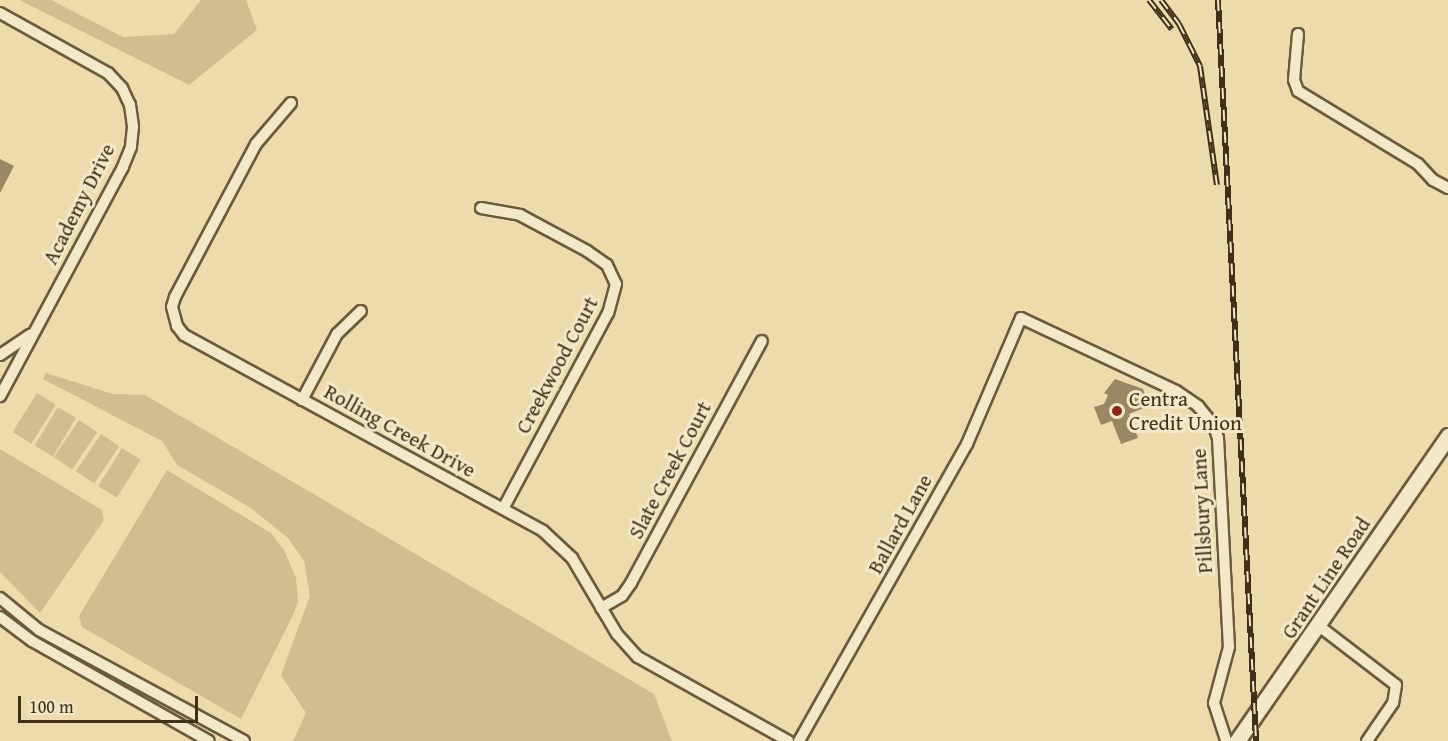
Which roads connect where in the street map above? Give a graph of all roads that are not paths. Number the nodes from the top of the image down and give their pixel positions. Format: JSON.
{"nodes":[{"id":1,"x":0,"y":13,"type":"edge"},
{"id":2,"x":1298,"y":34,"type":"dead end"},
{"id":3,"x":291,"y":103,"type":"dead end"},
{"id":4,"x":1448,"y":188,"type":"edge"},
{"id":5,"x":481,"y":208,"type":"dead end"},
{"id":6,"x":361,"y":311,"type":"dead end"},
{"id":7,"x":1021,"y":318,"type":"joint"},
{"id":8,"x":33,"y":333,"type":"junction"},
{"id":9,"x":762,"y":341,"type":"dead end"},
{"id":10,"x":0,"y":355,"type":"edge"},
{"id":11,"x":0,"y":396,"type":"edge"},
{"id":12,"x":302,"y":400,"type":"junction"},
{"id":13,"x":1448,"y":436,"type":"edge"},
{"id":14,"x":502,"y":509,"type":"junction"},
{"id":15,"x":0,"y":598,"type":"edge"},
{"id":16,"x":602,"y":608,"type":"junction"},
{"id":17,"x":0,"y":617,"type":"edge"},
{"id":18,"x":1319,"y":626,"type":"junction"},
{"id":19,"x":209,"y":741,"type":"edge"},
{"id":20,"x":244,"y":741,"type":"edge"},
{"id":21,"x":788,"y":741,"type":"edge"},
{"id":22,"x":798,"y":741,"type":"edge"},
{"id":23,"x":1226,"y":741,"type":"edge"},
{"id":24,"x":1237,"y":741,"type":"edge"},
{"id":25,"x":1367,"y":741,"type":"edge"}],
"edges":[{"from":1,"to":8,"type":"street","name":"Academy Drive"},
{"from":2,"to":4,"type":"street"},
{"from":3,"to":12,"type":"street","name":"Rolling Creek Drive"},
{"from":5,"to":14,"type":"street","name":"Creekwood Court"},
{"from":6,"to":12,"type":"street"},
{"from":7,"to":22,"type":"street","name":"Ballard Lane"},
{"from":7,"to":23,"type":"street","name":"Pillsbury Lane"},
{"from":8,"to":10,"type":"street","name":"Academy Drive"},
{"from":8,"to":11,"type":"street","name":"Academy Drive"},
{"from":9,"to":16,"type":"street","name":"Slate Creek Court"},
{"from":12,"to":14,"type":"street","name":"Rolling Creek Drive"},
{"from":13,"to":18,"type":"main road","name":"Grant Line Road"},
{"from":14,"to":16,"type":"street","name":"Rolling Creek Drive"},
{"from":15,"to":20,"type":"street"},
{"from":16,"to":21,"type":"street","name":"Rolling Creek Drive"},
{"from":17,"to":19,"type":"street"},
{"from":18,"to":24,"type":"main road","name":"Grant Line Road"},
{"from":18,"to":25,"type":"street"}]}
